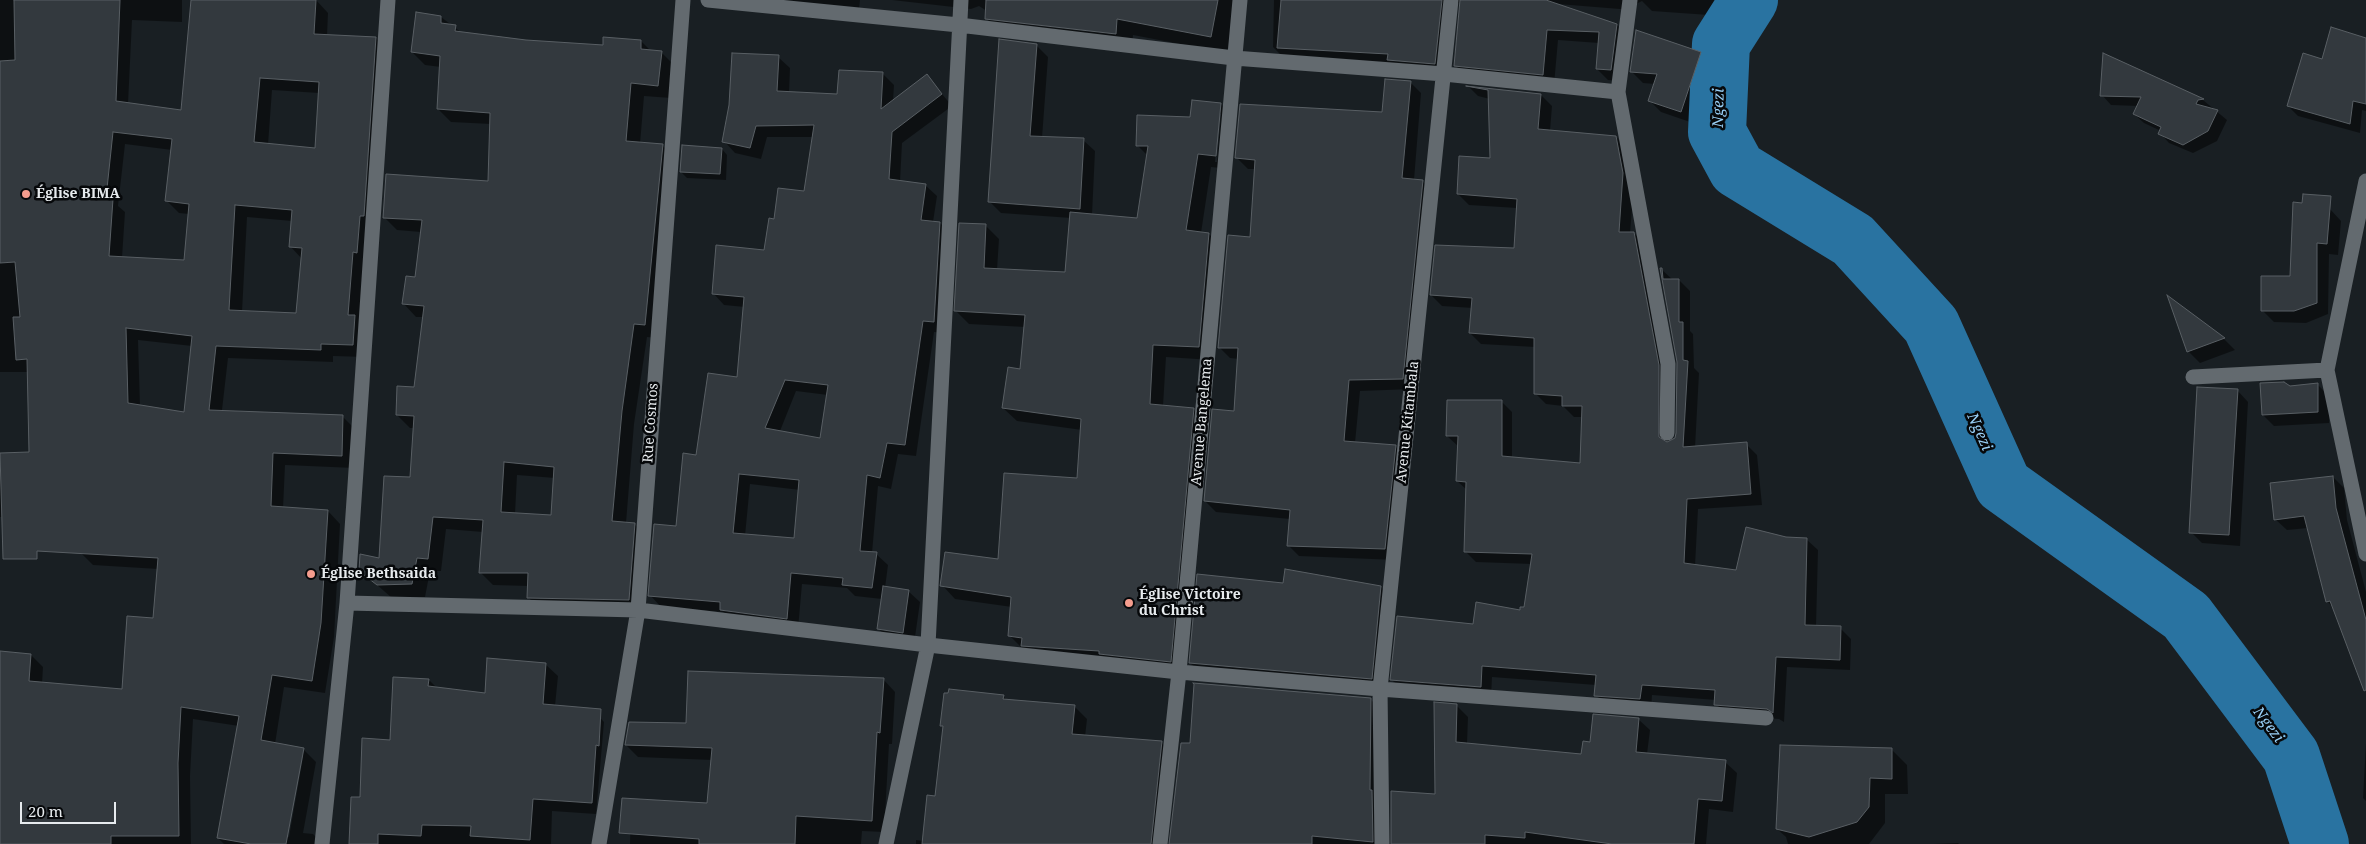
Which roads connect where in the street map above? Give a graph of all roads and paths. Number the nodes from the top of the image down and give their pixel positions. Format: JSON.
{"nodes":[{"id":1,"x":388,"y":0,"type":"edge"},
{"id":2,"x":683,"y":0,"type":"edge"},
{"id":3,"x":708,"y":0,"type":"edge"},
{"id":4,"x":961,"y":0,"type":"edge"},
{"id":5,"x":1240,"y":0,"type":"edge"},
{"id":6,"x":1450,"y":0,"type":"edge"},
{"id":7,"x":1630,"y":0,"type":"edge"},
{"id":8,"x":959,"y":25,"type":"junction"},
{"id":9,"x":1234,"y":58,"type":"junction"},
{"id":10,"x":1444,"y":74,"type":"junction"},
{"id":11,"x":1618,"y":92,"type":"junction"},
{"id":12,"x":2366,"y":181,"type":"edge"},
{"id":13,"x":2327,"y":370,"type":"junction"},
{"id":14,"x":2193,"y":377,"type":"dead end"},
{"id":15,"x":1667,"y":433,"type":"dead end"},
{"id":16,"x":2366,"y":554,"type":"edge"},
{"id":17,"x":347,"y":603,"type":"junction"},
{"id":18,"x":638,"y":610,"type":"junction"},
{"id":19,"x":928,"y":646,"type":"junction"},
{"id":20,"x":1179,"y":672,"type":"junction"},
{"id":21,"x":1380,"y":689,"type":"junction"},
{"id":22,"x":1766,"y":718,"type":"dead end"},
{"id":23,"x":322,"y":844,"type":"edge"},
{"id":24,"x":600,"y":844,"type":"edge"},
{"id":25,"x":886,"y":844,"type":"edge"},
{"id":26,"x":1160,"y":844,"type":"edge"},
{"id":27,"x":1382,"y":844,"type":"edge"}],
"edges":[{"from":1,"to":17,"type":"street"},
{"from":2,"to":18,"type":"street","name":"Rue Cosmos"},
{"from":3,"to":8,"type":"street"},
{"from":4,"to":8,"type":"street"},
{"from":5,"to":9,"type":"street","name":"Avenue Bangelema"},
{"from":6,"to":10,"type":"street","name":"Avenue Kitambala"},
{"from":7,"to":11,"type":"street"},
{"from":8,"to":9,"type":"street"},
{"from":8,"to":19,"type":"street"},
{"from":9,"to":10,"type":"street"},
{"from":9,"to":20,"type":"street","name":"Avenue Bangelema"},
{"from":10,"to":11,"type":"street"},
{"from":10,"to":21,"type":"street","name":"Avenue Kitambala"},
{"from":11,"to":15,"type":"street"},
{"from":12,"to":13,"type":"street"},
{"from":13,"to":14,"type":"street"},
{"from":13,"to":16,"type":"street"},
{"from":17,"to":18,"type":"street"},
{"from":17,"to":23,"type":"street"},
{"from":18,"to":19,"type":"street"},
{"from":18,"to":24,"type":"street","name":"Rue Cosmos"},
{"from":19,"to":20,"type":"street"},
{"from":19,"to":25,"type":"street"},
{"from":20,"to":21,"type":"street"},
{"from":20,"to":26,"type":"street","name":"Avenue Bangelema"},
{"from":21,"to":22,"type":"street"},
{"from":21,"to":27,"type":"street","name":"Avenue Kitambala"}]}
